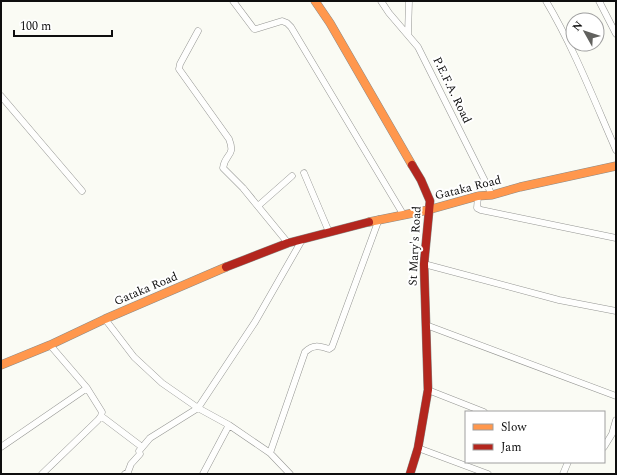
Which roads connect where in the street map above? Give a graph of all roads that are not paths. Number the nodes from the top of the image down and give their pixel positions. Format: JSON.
{"nodes":[{"id":1,"x":233,"y":1,"type":"edge"},
{"id":2,"x":315,"y":1,"type":"edge"},
{"id":3,"x":381,"y":1,"type":"edge"},
{"id":4,"x":409,"y":1,"type":"edge"},
{"id":5,"x":546,"y":1,"type":"edge"},
{"id":6,"x":599,"y":1,"type":"edge"},
{"id":7,"x":198,"y":31,"type":"dead end"},
{"id":8,"x":408,"y":34,"type":"junction"},
{"id":9,"x":616,"y":34,"type":"edge"},
{"id":10,"x":1,"y":96,"type":"edge"},
{"id":11,"x":616,"y":150,"type":"edge"},
{"id":12,"x":616,"y":166,"type":"edge"},
{"id":13,"x":304,"y":173,"type":"dead end"},
{"id":14,"x":292,"y":176,"type":"dead end"},
{"id":15,"x":82,"y":191,"type":"dead end"},
{"id":16,"x":492,"y":195,"type":"junction"},
{"id":17,"x":478,"y":196,"type":"junction"},
{"id":18,"x":258,"y":206,"type":"junction"},
{"id":19,"x":428,"y":210,"type":"junction"},
{"id":20,"x":403,"y":214,"type":"junction"},
{"id":21,"x":379,"y":219,"type":"junction"},
{"id":22,"x":329,"y":232,"type":"junction"},
{"id":23,"x":616,"y":238,"type":"edge"},
{"id":24,"x":302,"y":240,"type":"junction"},
{"id":25,"x":288,"y":243,"type":"junction"},
{"id":26,"x":424,"y":264,"type":"junction"},
{"id":27,"x":616,"y":311,"type":"edge"},
{"id":28,"x":105,"y":319,"type":"junction"},
{"id":29,"x":426,"y":325,"type":"junction"},
{"id":30,"x":50,"y":345,"type":"junction"},
{"id":31,"x":1,"y":365,"type":"edge"},
{"id":32,"x":87,"y":388,"type":"junction"},
{"id":33,"x":428,"y":390,"type":"junction"},
{"id":34,"x":616,"y":396,"type":"edge"},
{"id":35,"x":198,"y":408,"type":"junction"},
{"id":36,"x":481,"y":411,"type":"edge"},
{"id":37,"x":101,"y":416,"type":"junction"},
{"id":38,"x":616,"y":420,"type":"edge"},
{"id":39,"x":229,"y":426,"type":"junction"},
{"id":40,"x":605,"y":445,"type":"edge"},
{"id":41,"x":142,"y":446,"type":"junction"},
{"id":42,"x":1,"y":447,"type":"edge"},
{"id":43,"x":418,"y":448,"type":"junction"},
{"id":44,"x":270,"y":453,"type":"junction"},
{"id":45,"x":568,"y":463,"type":"edge"},
{"id":46,"x":42,"y":474,"type":"edge"},
{"id":47,"x":125,"y":474,"type":"edge"},
{"id":48,"x":203,"y":474,"type":"edge"},
{"id":49,"x":290,"y":474,"type":"edge"},
{"id":50,"x":410,"y":474,"type":"edge"},
{"id":51,"x":488,"y":474,"type":"edge"},
{"id":52,"x":563,"y":474,"type":"edge"}],
"edges":[{"from":1,"to":20,"type":"street"},
{"from":2,"to":19,"type":"street","name":"St Mary's Road"},
{"from":3,"to":8,"type":"street","name":"P.E.F.A. Road"},
{"from":4,"to":8,"type":"street"},
{"from":5,"to":11,"type":"street"},
{"from":6,"to":9,"type":"street"},
{"from":7,"to":18,"type":"street"},
{"from":8,"to":16,"type":"street","name":"P.E.F.A. Road"},
{"from":10,"to":15,"type":"street"},
{"from":12,"to":16,"type":"street","name":"Gataka Road"},
{"from":13,"to":22,"type":"street"},
{"from":14,"to":18,"type":"street"},
{"from":16,"to":17,"type":"street","name":"Gataka Road"},
{"from":17,"to":19,"type":"street","name":"Gataka Road"},
{"from":17,"to":23,"type":"street"},
{"from":18,"to":25,"type":"street"},
{"from":19,"to":20,"type":"street","name":"Gataka Road"},
{"from":19,"to":26,"type":"street","name":"St Mary's Road"},
{"from":20,"to":21,"type":"street","name":"Gataka Road"},
{"from":21,"to":22,"type":"street","name":"Gataka Road"},
{"from":21,"to":44,"type":"street"},
{"from":22,"to":24,"type":"street","name":"Gataka Road"},
{"from":24,"to":25,"type":"street","name":"Gataka Road"},
{"from":24,"to":35,"type":"street"},
{"from":25,"to":28,"type":"street","name":"Gataka Road"},
{"from":26,"to":27,"type":"street"},
{"from":26,"to":29,"type":"street","name":"St Mary's Road"},
{"from":28,"to":30,"type":"street","name":"Gataka Road"},
{"from":28,"to":35,"type":"street"},
{"from":29,"to":33,"type":"street","name":"St Mary's Road"},
{"from":29,"to":34,"type":"street"},
{"from":30,"to":31,"type":"street","name":"Gataka Road"},
{"from":30,"to":32,"type":"street"},
{"from":32,"to":37,"type":"street"},
{"from":32,"to":42,"type":"street"},
{"from":33,"to":36,"type":"street"},
{"from":33,"to":43,"type":"street","name":"St Mary's Road"},
{"from":35,"to":39,"type":"street"},
{"from":35,"to":41,"type":"street"},
{"from":37,"to":41,"type":"street"},
{"from":37,"to":46,"type":"street"},
{"from":38,"to":40,"type":"street"},
{"from":39,"to":44,"type":"street"},
{"from":39,"to":48,"type":"street"},
{"from":41,"to":47,"type":"street"},
{"from":43,"to":50,"type":"street","name":"St Mary's Road"},
{"from":43,"to":51,"type":"street"},
{"from":44,"to":49,"type":"street"},
{"from":45,"to":52,"type":"street"}]}
